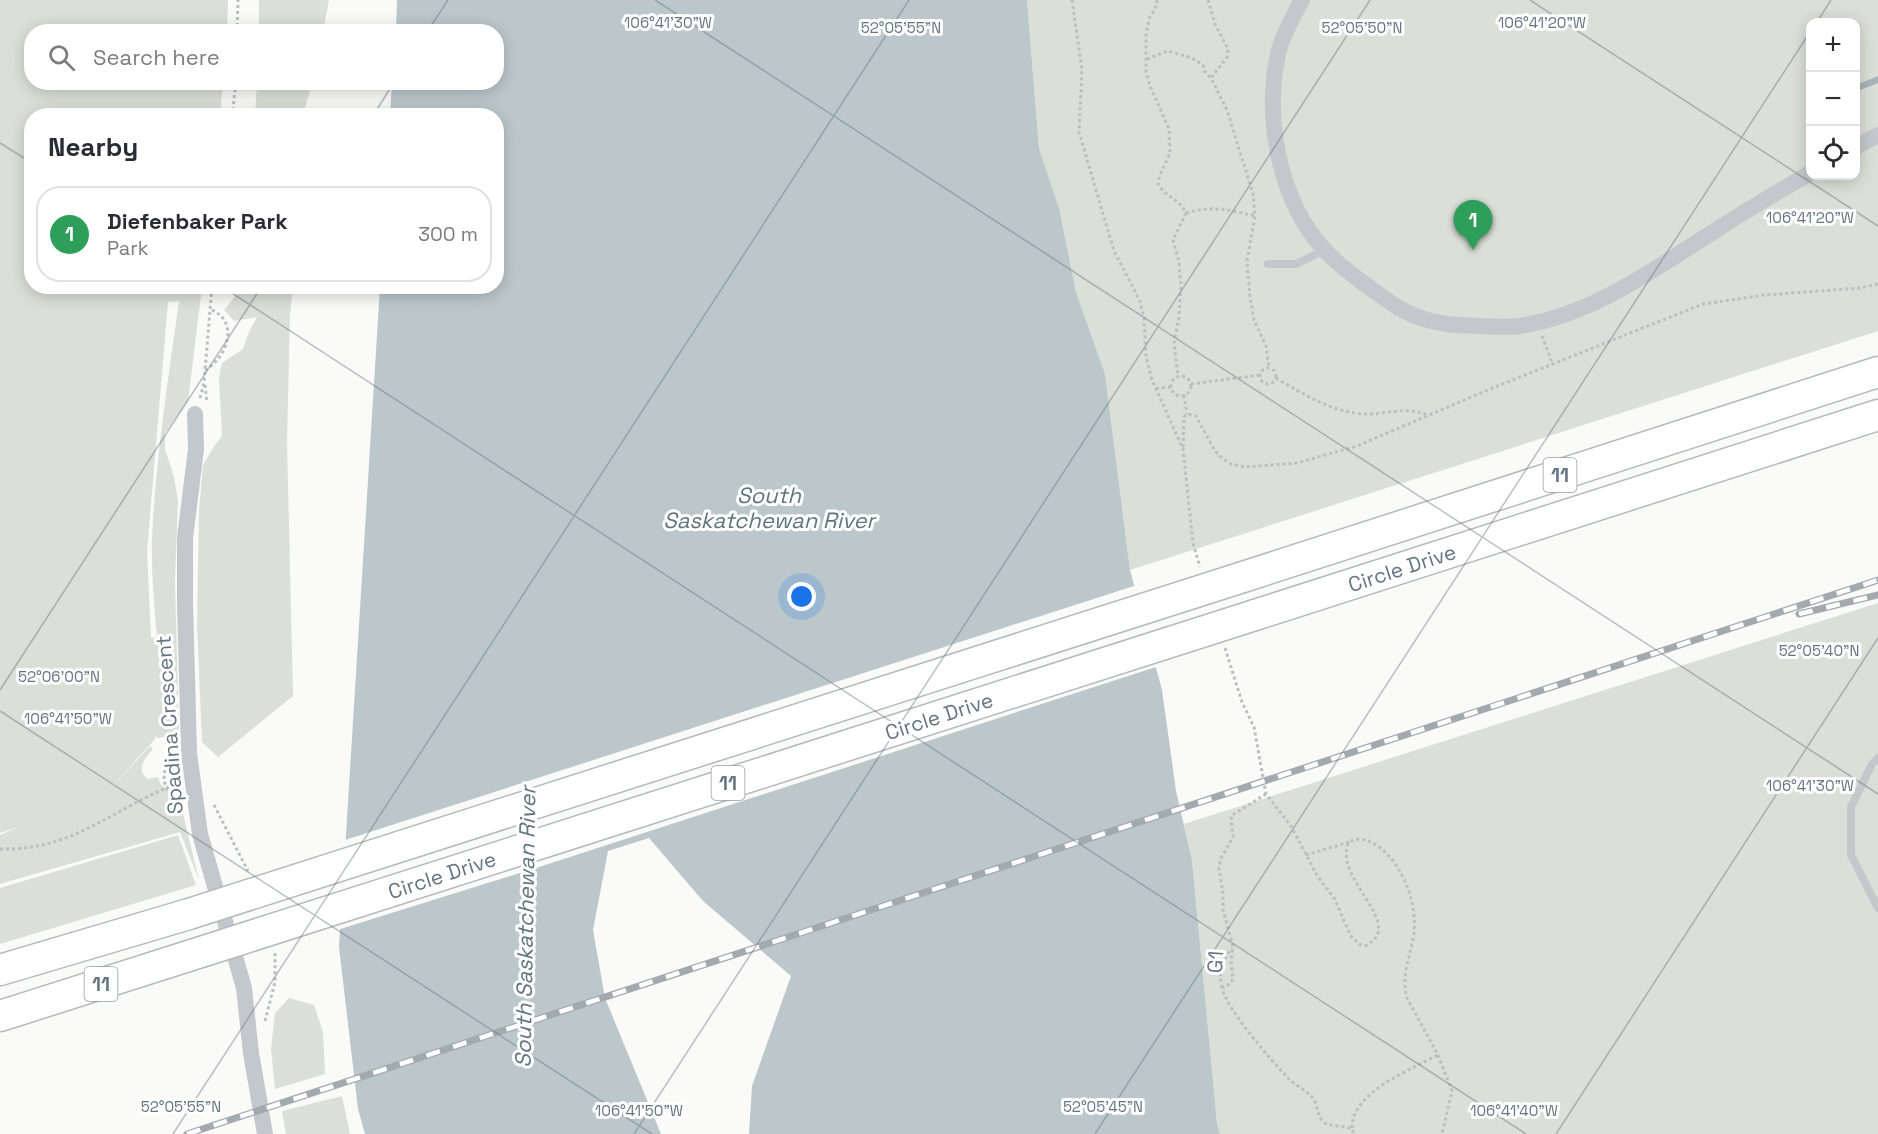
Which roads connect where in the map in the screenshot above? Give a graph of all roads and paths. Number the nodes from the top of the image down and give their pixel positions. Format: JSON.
{"nodes":[{"id":1,"x":238,"y":0,"type":"edge"},
{"id":2,"x":1072,"y":0,"type":"edge"},
{"id":3,"x":1157,"y":0,"type":"edge"},
{"id":4,"x":1208,"y":0,"type":"edge"},
{"id":5,"x":1302,"y":0,"type":"edge"},
{"id":6,"x":237,"y":24,"type":"edge"},
{"id":7,"x":1147,"y":59,"type":"junction"},
{"id":8,"x":1082,"y":70,"type":"dead end"},
{"id":9,"x":1211,"y":78,"type":"junction"},
{"id":10,"x":235,"y":90,"type":"edge"},
{"id":11,"x":233,"y":108,"type":"edge"},
{"id":12,"x":1878,"y":135,"type":"edge"},
{"id":13,"x":1860,"y":145,"type":"edge"},
{"id":14,"x":1806,"y":175,"type":"edge"},
{"id":15,"x":1186,"y":213,"type":"junction"},
{"id":16,"x":1255,"y":216,"type":"junction"},
{"id":17,"x":1325,"y":250,"type":"junction"},
{"id":18,"x":1268,"y":264,"type":"dead end"},
{"id":19,"x":1878,"y":284,"type":"edge"},
{"id":20,"x":211,"y":294,"type":"edge"},
{"id":21,"x":210,"y":309,"type":"junction"},
{"id":22,"x":1538,"y":322,"type":"junction"},
{"id":23,"x":1553,"y":365,"type":"junction"},
{"id":24,"x":1269,"y":368,"type":"junction"},
{"id":25,"x":206,"y":370,"type":"junction"},
{"id":26,"x":1878,"y":372,"type":"edge"},
{"id":27,"x":1260,"y":375,"type":"junction"},
{"id":28,"x":1178,"y":376,"type":"junction"},
{"id":29,"x":1276,"y":378,"type":"junction"},
{"id":30,"x":1191,"y":384,"type":"junction"},
{"id":31,"x":1171,"y":387,"type":"junction"},
{"id":32,"x":1156,"y":388,"type":"dead end"},
{"id":33,"x":1184,"y":396,"type":"junction"},
{"id":34,"x":195,"y":414,"type":"joint"},
{"id":35,"x":1187,"y":414,"type":"junction"},
{"id":36,"x":1429,"y":415,"type":"junction"},
{"id":37,"x":1878,"y":415,"type":"edge"},
{"id":38,"x":1183,"y":449,"type":"dead end"},
{"id":39,"x":189,"y":753,"type":"junction"},
{"id":40,"x":1878,"y":758,"type":"edge"},
{"id":41,"x":192,"y":782,"type":"junction"},
{"id":42,"x":166,"y":789,"type":"junction"},
{"id":43,"x":1266,"y":794,"type":"dead end"},
{"id":44,"x":212,"y":800,"type":"dead end"},
{"id":45,"x":1349,"y":842,"type":"dead end"},
{"id":46,"x":0,"y":849,"type":"edge"},
{"id":47,"x":1306,"y":855,"type":"dead end"},
{"id":48,"x":248,"y":873,"type":"dead end"},
{"id":49,"x":1878,"y":908,"type":"edge"},
{"id":50,"x":1233,"y":946,"type":"junction"},
{"id":51,"x":274,"y":947,"type":"dead end"},
{"id":52,"x":0,"y":970,"type":"edge"},
{"id":53,"x":1404,"y":983,"type":"dead end"},
{"id":54,"x":1222,"y":988,"type":"junction"},
{"id":55,"x":0,"y":1016,"type":"edge"},
{"id":56,"x":264,"y":1025,"type":"dead end"},
{"id":57,"x":1438,"y":1055,"type":"junction"},
{"id":58,"x":1352,"y":1129,"type":"junction"},
{"id":59,"x":265,"y":1134,"type":"edge"},
{"id":60,"x":1354,"y":1134,"type":"edge"},
{"id":61,"x":1442,"y":1134,"type":"edge"}],
"edges":[{"from":1,"to":6,"type":"path"},
{"from":2,"to":8,"type":"path"},
{"from":3,"to":7,"type":"path"},
{"from":4,"to":9,"type":"path"},
{"from":5,"to":17,"type":"street"},
{"from":7,"to":9,"type":"path"},
{"from":7,"to":15,"type":"path"},
{"from":9,"to":16,"type":"path"},
{"from":10,"to":11,"type":"path"},
{"from":12,"to":13,"type":"street"},
{"from":14,"to":22,"type":"street"},
{"from":15,"to":16,"type":"path"},
{"from":15,"to":28,"type":"path"},
{"from":16,"to":24,"type":"path"},
{"from":17,"to":18,"type":"lane"},
{"from":17,"to":22,"type":"street"},
{"from":19,"to":23,"type":"path"},
{"from":20,"to":21,"type":"path"},
{"from":21,"to":25,"type":"path"},
{"from":21,"to":25,"type":"path"},
{"from":22,"to":23,"type":"path"},
{"from":23,"to":36,"type":"path"},
{"from":24,"to":27,"type":"path"},
{"from":24,"to":29,"type":"path"},
{"from":25,"to":34,"type":"path"},
{"from":26,"to":52,"type":"highway","name":"Circle Drive","number":"11","bridge":true},
{"from":27,"to":29,"type":"path"},
{"from":27,"to":30,"type":"path"},
{"from":28,"to":30,"type":"path"},
{"from":28,"to":31,"type":"path"},
{"from":29,"to":36,"type":"path"},
{"from":30,"to":33,"type":"path"},
{"from":31,"to":32,"type":"path"},
{"from":31,"to":33,"type":"path"},
{"from":33,"to":35,"type":"path"},
{"from":34,"to":39,"type":"street","name":"Spadina Crescent"},
{"from":35,"to":36,"type":"path"},
{"from":35,"to":38,"type":"path"},
{"from":37,"to":55,"type":"highway","name":"Circle Drive","number":"11","bridge":true},
{"from":39,"to":41,"type":"street","name":"Spadina Crescent"},
{"from":39,"to":42,"type":"path"},
{"from":40,"to":49,"type":"lane"},
{"from":41,"to":42,"type":"path"},
{"from":41,"to":59,"type":"street","name":"Spadina Crescent"},
{"from":42,"to":46,"type":"path"},
{"from":43,"to":50,"type":"path","name":"G1"},
{"from":44,"to":48,"type":"path"},
{"from":45,"to":47,"type":"path"},
{"from":50,"to":54,"type":"path"},
{"from":50,"to":54,"type":"path","name":"G1"},
{"from":51,"to":56,"type":"path"},
{"from":53,"to":57,"type":"path"},
{"from":54,"to":58,"type":"path","name":"G1"},
{"from":57,"to":58,"type":"path"},
{"from":57,"to":61,"type":"path"},
{"from":58,"to":60,"type":"path"}]}
